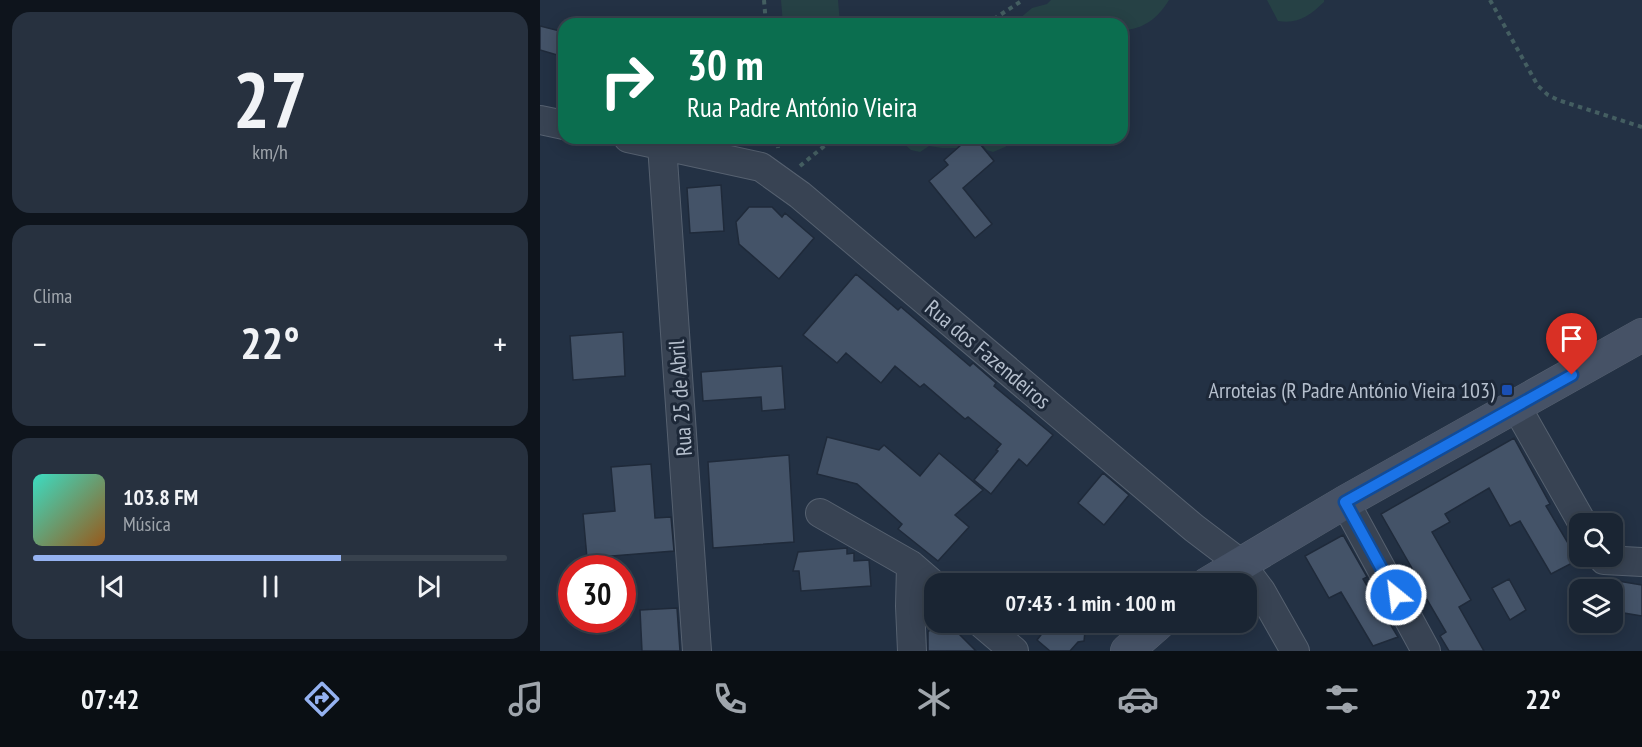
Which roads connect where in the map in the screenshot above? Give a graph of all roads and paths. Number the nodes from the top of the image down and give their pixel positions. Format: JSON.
{"nodes":[{"id":1,"x":764,"y":0,"type":"edge"},
{"id":2,"x":1023,"y":0,"type":"edge"},
{"id":3,"x":1490,"y":0,"type":"edge"},
{"id":4,"x":766,"y":18,"type":"edge"},
{"id":5,"x":995,"y":18,"type":"edge"},
{"id":6,"x":540,"y":120,"type":"edge"},
{"id":7,"x":558,"y":124,"type":"edge"},
{"id":8,"x":1642,"y":127,"type":"edge"},
{"id":9,"x":657,"y":144,"type":"edge"},
{"id":10,"x":827,"y":144,"type":"edge"},
{"id":11,"x":662,"y":145,"type":"junction"},
{"id":12,"x":781,"y":181,"type":"junction"},
{"id":13,"x":1642,"y":335,"type":"edge"},
{"id":14,"x":1516,"y":406,"type":"junction"},
{"id":15,"x":1345,"y":502,"type":"junction"},
{"id":16,"x":820,"y":513,"type":"dead end"},
{"id":17,"x":1577,"y":513,"type":"edge"},
{"id":18,"x":1623,"y":561,"type":"edge"},
{"id":19,"x":1642,"y":562,"type":"edge"},
{"id":20,"x":1240,"y":563,"type":"junction"},
{"id":21,"x":911,"y":565,"type":"junction"},
{"id":22,"x":1224,"y":573,"type":"edge"},
{"id":23,"x":924,"y":576,"type":"edge"},
{"id":24,"x":993,"y":633,"type":"edge"},
{"id":25,"x":1147,"y":633,"type":"edge"},
{"id":26,"x":697,"y":651,"type":"edge"},
{"id":27,"x":912,"y":651,"type":"edge"},
{"id":28,"x":1014,"y":651,"type":"edge"},
{"id":29,"x":1127,"y":651,"type":"edge"},
{"id":30,"x":1295,"y":651,"type":"edge"},
{"id":31,"x":1426,"y":651,"type":"edge"}],
"edges":[{"from":1,"to":4,"type":"path"},
{"from":2,"to":5,"type":"path"},
{"from":3,"to":8,"type":"path"},
{"from":6,"to":7,"type":"street"},
{"from":9,"to":11,"type":"street","name":"Rua dos Fazendeiros"},
{"from":10,"to":12,"type":"path"},
{"from":11,"to":12,"type":"street","name":"Rua dos Fazendeiros"},
{"from":11,"to":26,"type":"street","name":"Rua 25 de Abril"},
{"from":12,"to":20,"type":"street","name":"Rua dos Fazendeiros"},
{"from":13,"to":14,"type":"street"},
{"from":14,"to":15,"type":"street"},
{"from":14,"to":17,"type":"street"},
{"from":15,"to":20,"type":"street"},
{"from":15,"to":31,"type":"street"},
{"from":16,"to":21,"type":"street"},
{"from":18,"to":19,"type":"street"},
{"from":20,"to":22,"type":"street"},
{"from":20,"to":30,"type":"street","name":"Rua dos Fazendeiros"},
{"from":21,"to":23,"type":"street"},
{"from":21,"to":27,"type":"street"},
{"from":24,"to":28,"type":"street"},
{"from":25,"to":29,"type":"street"}]}
